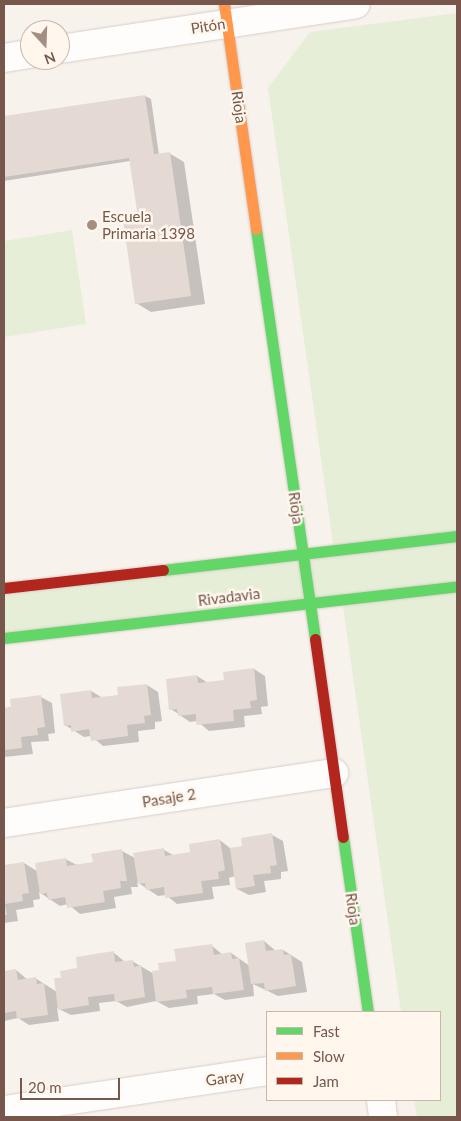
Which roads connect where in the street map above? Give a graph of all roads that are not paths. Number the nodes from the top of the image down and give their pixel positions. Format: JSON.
{"nodes":[{"id":1,"x":356,"y":4,"type":"edge"},
{"id":2,"x":225,"y":14,"type":"edge"},
{"id":3,"x":70,"y":47,"type":"edge"},
{"id":4,"x":20,"y":56,"type":"edge"},
{"id":5,"x":4,"y":58,"type":"edge"},
{"id":6,"x":457,"y":536,"type":"edge"},
{"id":7,"x":302,"y":553,"type":"junction"},
{"id":8,"x":457,"y":586,"type":"edge"},
{"id":9,"x":4,"y":588,"type":"edge"},
{"id":10,"x":310,"y":603,"type":"junction"},
{"id":11,"x":4,"y":638,"type":"edge"},
{"id":12,"x":334,"y":773,"type":"junction"},
{"id":13,"x":4,"y":824,"type":"edge"},
{"id":14,"x":368,"y":1011,"type":"edge"},
{"id":15,"x":266,"y":1071,"type":"edge"},
{"id":16,"x":381,"y":1101,"type":"edge"},
{"id":17,"x":4,"y":1110,"type":"edge"},
{"id":18,"x":383,"y":1117,"type":"edge"}],
"edges":[{"from":1,"to":2,"type":"street","name":"Pitón"},
{"from":2,"to":3,"type":"street","name":"Pitón"},
{"from":2,"to":7,"type":"street","name":"Rioja"},
{"from":4,"to":5,"type":"street"},
{"from":6,"to":7,"type":"street"},
{"from":7,"to":9,"type":"street"},
{"from":7,"to":10,"type":"street","name":"Rioja"},
{"from":8,"to":10,"type":"street","name":"Rivadavia"},
{"from":10,"to":11,"type":"street","name":"Rivadavia"},
{"from":10,"to":12,"type":"street","name":"Rioja"},
{"from":12,"to":13,"type":"street","name":"Pasaje 2"},
{"from":12,"to":14,"type":"street","name":"Rioja"},
{"from":15,"to":17,"type":"street","name":"Garay"},
{"from":16,"to":18,"type":"street"}]}
